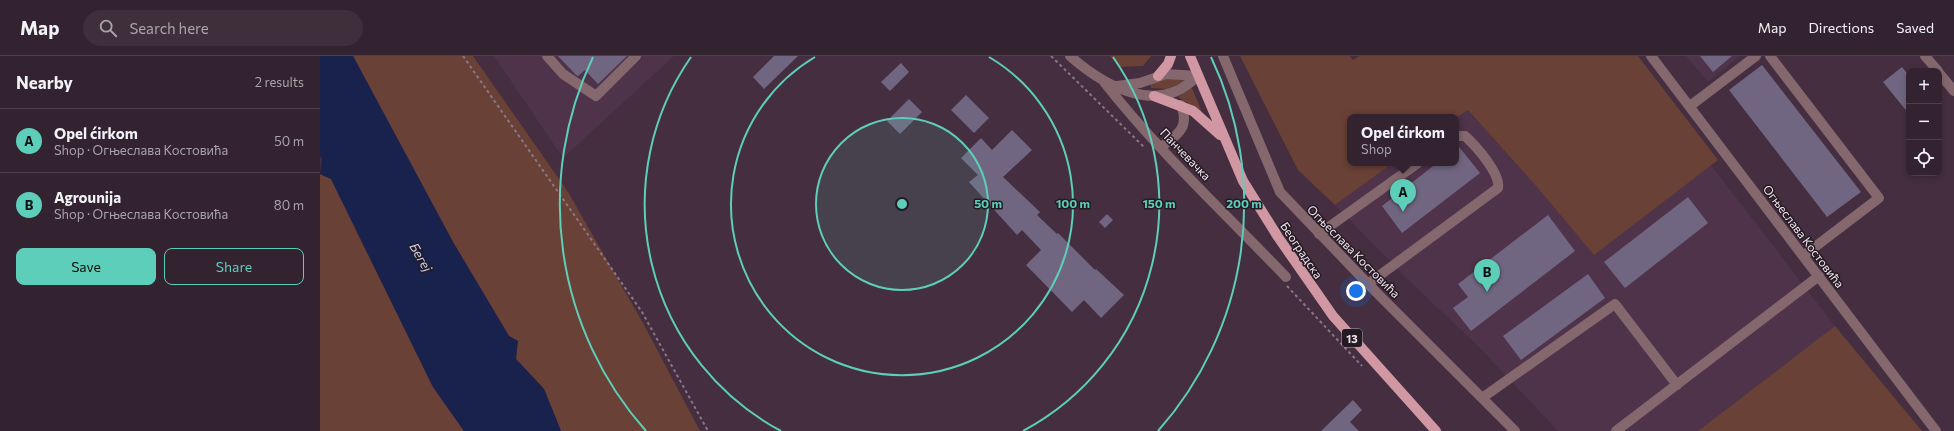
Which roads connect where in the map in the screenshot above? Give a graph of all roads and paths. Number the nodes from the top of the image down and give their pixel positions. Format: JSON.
{"nodes":[{"id":1,"x":463,"y":56,"type":"edge"},
{"id":2,"x":547,"y":56,"type":"edge"},
{"id":3,"x":636,"y":56,"type":"edge"},
{"id":4,"x":1070,"y":56,"type":"edge"},
{"id":5,"x":1172,"y":56,"type":"edge"},
{"id":6,"x":1190,"y":56,"type":"edge"},
{"id":7,"x":1223,"y":56,"type":"edge"},
{"id":8,"x":1651,"y":56,"type":"edge"},
{"id":9,"x":1756,"y":56,"type":"edge"},
{"id":10,"x":1770,"y":56,"type":"edge"},
{"id":11,"x":1925,"y":56,"type":"edge"},
{"id":12,"x":1935,"y":68,"type":"edge"},
{"id":13,"x":1158,"y":76,"type":"junction"},
{"id":14,"x":1197,"y":76,"type":"junction"},
{"id":15,"x":1942,"y":77,"type":"edge"},
{"id":16,"x":1104,"y":82,"type":"junction"},
{"id":17,"x":1115,"y":86,"type":"junction"},
{"id":18,"x":1954,"y":91,"type":"edge"},
{"id":19,"x":1154,"y":96,"type":"junction"},
{"id":20,"x":1181,"y":105,"type":"junction"},
{"id":21,"x":1690,"y":106,"type":"junction"},
{"id":22,"x":1459,"y":136,"type":"edge"},
{"id":23,"x":1224,"y":139,"type":"junction"},
{"id":24,"x":1161,"y":147,"type":"junction"},
{"id":25,"x":1414,"y":166,"type":"edge"},
{"id":26,"x":1319,"y":234,"type":"junction"},
{"id":27,"x":1803,"y":256,"type":"junction"},
{"id":28,"x":1819,"y":276,"type":"junction"},
{"id":29,"x":1286,"y":277,"type":"dead end"},
{"id":30,"x":1368,"y":284,"type":"junction"},
{"id":31,"x":1677,"y":384,"type":"junction"},
{"id":32,"x":1482,"y":398,"type":"junction"},
{"id":33,"x":708,"y":431,"type":"edge"},
{"id":34,"x":1436,"y":431,"type":"edge"},
{"id":35,"x":1515,"y":431,"type":"edge"},
{"id":36,"x":1616,"y":431,"type":"edge"},
{"id":37,"x":1936,"y":431,"type":"edge"}],
"edges":[{"from":1,"to":33,"type":"path"},
{"from":2,"to":3,"type":"street"},
{"from":4,"to":16,"type":"street","name":"Панчевачка"},
{"from":5,"to":13,"type":"main road"},
{"from":6,"to":14,"type":"main road","name":"Београдска","number":"13"},
{"from":7,"to":26,"type":"street","name":"Огњеслава Костовића"},
{"from":8,"to":21,"type":"street","name":"Огњеслава Костовића"},
{"from":9,"to":21,"type":"street"},
{"from":10,"to":27,"type":"street"},
{"from":11,"to":12,"type":"street"},
{"from":13,"to":14,"type":"street"},
{"from":13,"to":17,"type":"street"},
{"from":14,"to":19,"type":"street","name":"Панчевачка"},
{"from":14,"to":23,"type":"main road","name":"Београдска","number":"13"},
{"from":15,"to":18,"type":"street"},
{"from":16,"to":17,"type":"street","name":"Панчевачка"},
{"from":16,"to":24,"type":"street","name":"Панчевачка"},
{"from":17,"to":19,"type":"street","name":"Панчевачка"},
{"from":19,"to":20,"type":"main road"},
{"from":20,"to":23,"type":"main road"},
{"from":20,"to":24,"type":"street"},
{"from":21,"to":27,"type":"street","name":"Огњеслава Костовића"},
{"from":22,"to":30,"type":"street"},
{"from":23,"to":34,"type":"main road","name":"Београдска","number":"13"},
{"from":24,"to":29,"type":"street","name":"Панчевачка"},
{"from":25,"to":26,"type":"street"},
{"from":26,"to":30,"type":"street","name":"Огњеслава Костовића"},
{"from":27,"to":28,"type":"street","name":"Огњеслава Костовића"},
{"from":28,"to":31,"type":"street"},
{"from":28,"to":37,"type":"street","name":"Огњеслава Костовића"},
{"from":30,"to":32,"type":"street","name":"Огњеслава Костовића"},
{"from":31,"to":32,"type":"street"},
{"from":31,"to":36,"type":"street"},
{"from":32,"to":35,"type":"street","name":"Огњеслава Костовића"}]}
